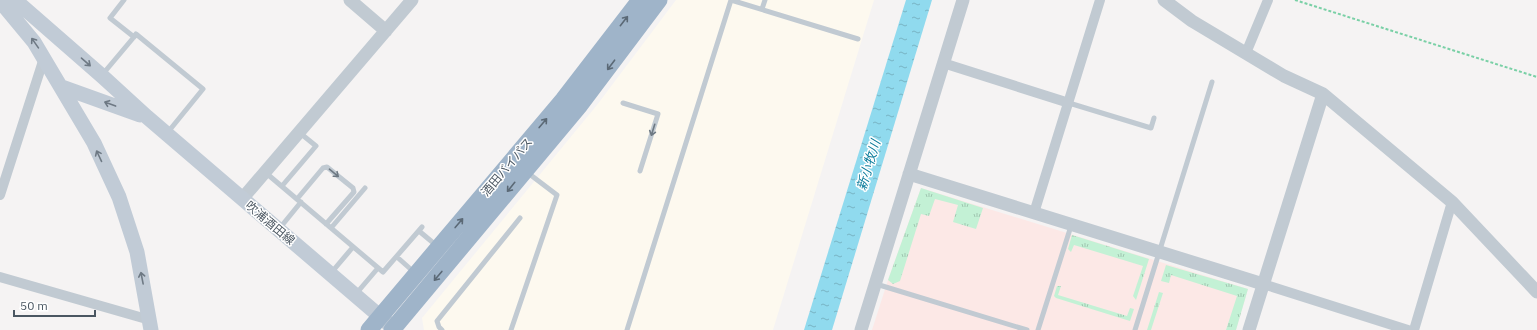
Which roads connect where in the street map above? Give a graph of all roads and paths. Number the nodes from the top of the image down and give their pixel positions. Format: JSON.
{"nodes":[{"id":1,"x":14,"y":0,"type":"edge"},
{"id":2,"x":124,"y":0,"type":"edge"},
{"id":3,"x":350,"y":0,"type":"edge"},
{"id":4,"x":412,"y":0,"type":"edge"},
{"id":5,"x":640,"y":0,"type":"edge"},
{"id":6,"x":660,"y":0,"type":"edge"},
{"id":7,"x":731,"y":0,"type":"edge"},
{"id":8,"x":765,"y":0,"type":"edge"},
{"id":9,"x":963,"y":0,"type":"edge"},
{"id":10,"x":1100,"y":0,"type":"edge"},
{"id":11,"x":1164,"y":0,"type":"edge"},
{"id":12,"x":1268,"y":0,"type":"edge"},
{"id":13,"x":1295,"y":0,"type":"edge"},
{"id":14,"x":0,"y":2,"type":"edge"},
{"id":15,"x":762,"y":9,"type":"junction"},
{"id":16,"x":386,"y":31,"type":"junction"},
{"id":17,"x":134,"y":37,"type":"junction"},
{"id":18,"x":858,"y":39,"type":"dead end"},
{"id":19,"x":1246,"y":53,"type":"junction"},
{"id":20,"x":44,"y":58,"type":"junction"},
{"id":21,"x":943,"y":64,"type":"junction"},
{"id":22,"x":102,"y":76,"type":"junction"},
{"id":23,"x":1537,"y":76,"type":"edge"},
{"id":24,"x":1212,"y":82,"type":"dead end"},
{"id":25,"x":62,"y":87,"type":"junction"},
{"id":26,"x":1323,"y":94,"type":"junction"},
{"id":27,"x":1068,"y":102,"type":"junction"},
{"id":28,"x":623,"y":103,"type":"dead end"},
{"id":29,"x":147,"y":117,"type":"junction"},
{"id":30,"x":1154,"y":118,"type":"dead end"},
{"id":31,"x":299,"y":132,"type":"junction"},
{"id":32,"x":166,"y":134,"type":"junction"},
{"id":33,"x":525,"y":170,"type":"junction"},
{"id":34,"x":640,"y":171,"type":"dead end"},
{"id":35,"x":266,"y":173,"type":"junction"},
{"id":36,"x":909,"y":174,"type":"junction"},
{"id":37,"x":282,"y":186,"type":"junction"},
{"id":38,"x":365,"y":188,"type":"dead end"},
{"id":39,"x":0,"y":196,"type":"edge"},
{"id":40,"x":242,"y":199,"type":"junction"},
{"id":41,"x":299,"y":201,"type":"junction"},
{"id":42,"x":1452,"y":202,"type":"junction"},
{"id":43,"x":1034,"y":213,"type":"junction"},
{"id":44,"x":520,"y":218,"type":"dead end"},
{"id":45,"x":326,"y":224,"type":"junction"},
{"id":46,"x":1071,"y":225,"type":"junction"},
{"id":47,"x":331,"y":228,"type":"junction"},
{"id":48,"x":278,"y":229,"type":"junction"},
{"id":49,"x":353,"y":247,"type":"junction"},
{"id":50,"x":439,"y":247,"type":"junction"},
{"id":51,"x":1159,"y":252,"type":"junction"},
{"id":52,"x":397,"y":257,"type":"junction"},
{"id":53,"x":378,"y":268,"type":"junction"},
{"id":54,"x":416,"y":273,"type":"junction"},
{"id":55,"x":330,"y":274,"type":"junction"},
{"id":56,"x":0,"y":277,"type":"edge"},
{"id":57,"x":875,"y":283,"type":"junction"},
{"id":58,"x":1263,"y":284,"type":"junction"},
{"id":59,"x":1537,"y":292,"type":"edge"},
{"id":60,"x":355,"y":295,"type":"junction"},
{"id":61,"x":380,"y":317,"type":"junction"},
{"id":62,"x":151,"y":325,"type":"edge"},
{"id":63,"x":394,"y":329,"type":"edge"},
{"id":64,"x":369,"y":330,"type":"edge"},
{"id":65,"x":442,"y":330,"type":"edge"},
{"id":66,"x":511,"y":330,"type":"edge"},
{"id":67,"x":627,"y":330,"type":"edge"},
{"id":68,"x":861,"y":330,"type":"edge"},
{"id":69,"x":1027,"y":330,"type":"edge"},
{"id":70,"x":1038,"y":330,"type":"edge"},
{"id":71,"x":1135,"y":330,"type":"edge"},
{"id":72,"x":1249,"y":330,"type":"edge"},
{"id":73,"x":1408,"y":330,"type":"edge"},
{"id":74,"x":1414,"y":330,"type":"edge"}],
"edges":[{"from":1,"to":22,"type":"main road","name":"吹浦酒田線","one_way":true},
{"from":2,"to":17,"type":"lane"},
{"from":3,"to":16,"type":"street"},
{"from":4,"to":16,"type":"street"},
{"from":50,"to":5,"type":"highway","name":"酒田バイパス","one_way":true},
{"from":6,"to":33,"type":"highway","name":"酒田バイパス","one_way":true},
{"from":7,"to":15,"type":"lane"},
{"from":7,"to":67,"type":"lane"},
{"from":8,"to":15,"type":"lane"},
{"from":9,"to":21,"type":"street"},
{"from":10,"to":27,"type":"street"},
{"from":11,"to":19,"type":"street"},
{"from":12,"to":19,"type":"street"},
{"from":13,"to":23,"type":"path"},
{"from":20,"to":14,"type":"main road","one_way":true},
{"from":15,"to":18,"type":"lane"},
{"from":16,"to":31,"type":"street"},
{"from":17,"to":22,"type":"lane"},
{"from":17,"to":32,"type":"lane"},
{"from":19,"to":26,"type":"street"},
{"from":20,"to":25,"type":"main road"},
{"from":20,"to":39,"type":"street"},
{"from":21,"to":27,"type":"street"},
{"from":21,"to":36,"type":"street"},
{"from":22,"to":29,"type":"main road","name":"吹浦酒田線"},
{"from":24,"to":51,"type":"lane"},
{"from":29,"to":25,"type":"main road","name":"吹浦酒田線","one_way":true},
{"from":62,"to":25,"type":"main road","one_way":true},
{"from":26,"to":42,"type":"street"},
{"from":26,"to":58,"type":"street"},
{"from":27,"to":30,"type":"lane"},
{"from":27,"to":43,"type":"street"},
{"from":28,"to":34,"type":"lane","one_way":true},
{"from":29,"to":32,"type":"main road","name":"吹浦酒田線"},
{"from":31,"to":35,"type":"street"},
{"from":31,"to":37,"type":"lane"},
{"from":32,"to":40,"type":"main road","name":"吹浦酒田線"},
{"from":33,"to":63,"type":"highway","name":"酒田バイパス","one_way":true},
{"from":33,"to":66,"type":"lane"},
{"from":35,"to":37,"type":"lane"},
{"from":35,"to":40,"type":"street"},
{"from":36,"to":43,"type":"street"},
{"from":36,"to":57,"type":"street"},
{"from":37,"to":41,"type":"lane"},
{"from":38,"to":47,"type":"lane"},
{"from":40,"to":48,"type":"main road","name":"吹浦酒田線"},
{"from":41,"to":45,"type":"lane"},
{"from":41,"to":45,"type":"lane","one_way":true},
{"from":41,"to":48,"type":"lane"},
{"from":42,"to":59,"type":"street"},
{"from":42,"to":74,"type":"street"},
{"from":43,"to":46,"type":"street"},
{"from":44,"to":65,"type":"lane"},
{"from":45,"to":47,"type":"lane"},
{"from":46,"to":51,"type":"street"},
{"from":46,"to":70,"type":"lane"},
{"from":47,"to":49,"type":"lane"},
{"from":48,"to":55,"type":"main road","name":"吹浦酒田線"},
{"from":49,"to":53,"type":"lane"},
{"from":49,"to":55,"type":"lane"},
{"from":50,"to":52,"type":"lane"},
{"from":50,"to":54,"type":"highway","name":"酒田バイパス"},
{"from":51,"to":58,"type":"street"},
{"from":51,"to":71,"type":"lane"},
{"from":52,"to":53,"type":"lane"},
{"from":52,"to":54,"type":"lane"},
{"from":53,"to":60,"type":"lane"},
{"from":54,"to":61,"type":"highway","name":"酒田バイパス"},
{"from":55,"to":60,"type":"main road","name":"吹浦酒田線"},
{"from":56,"to":62,"type":"street"},
{"from":57,"to":68,"type":"street"},
{"from":57,"to":69,"type":"lane"},
{"from":58,"to":72,"type":"street"},
{"from":58,"to":73,"type":"street"},
{"from":60,"to":61,"type":"main road","name":"吹浦酒田線"},
{"from":61,"to":63,"type":"main road","name":"吹浦酒田線"},
{"from":61,"to":64,"type":"highway","name":"酒田バイパス"}]}
